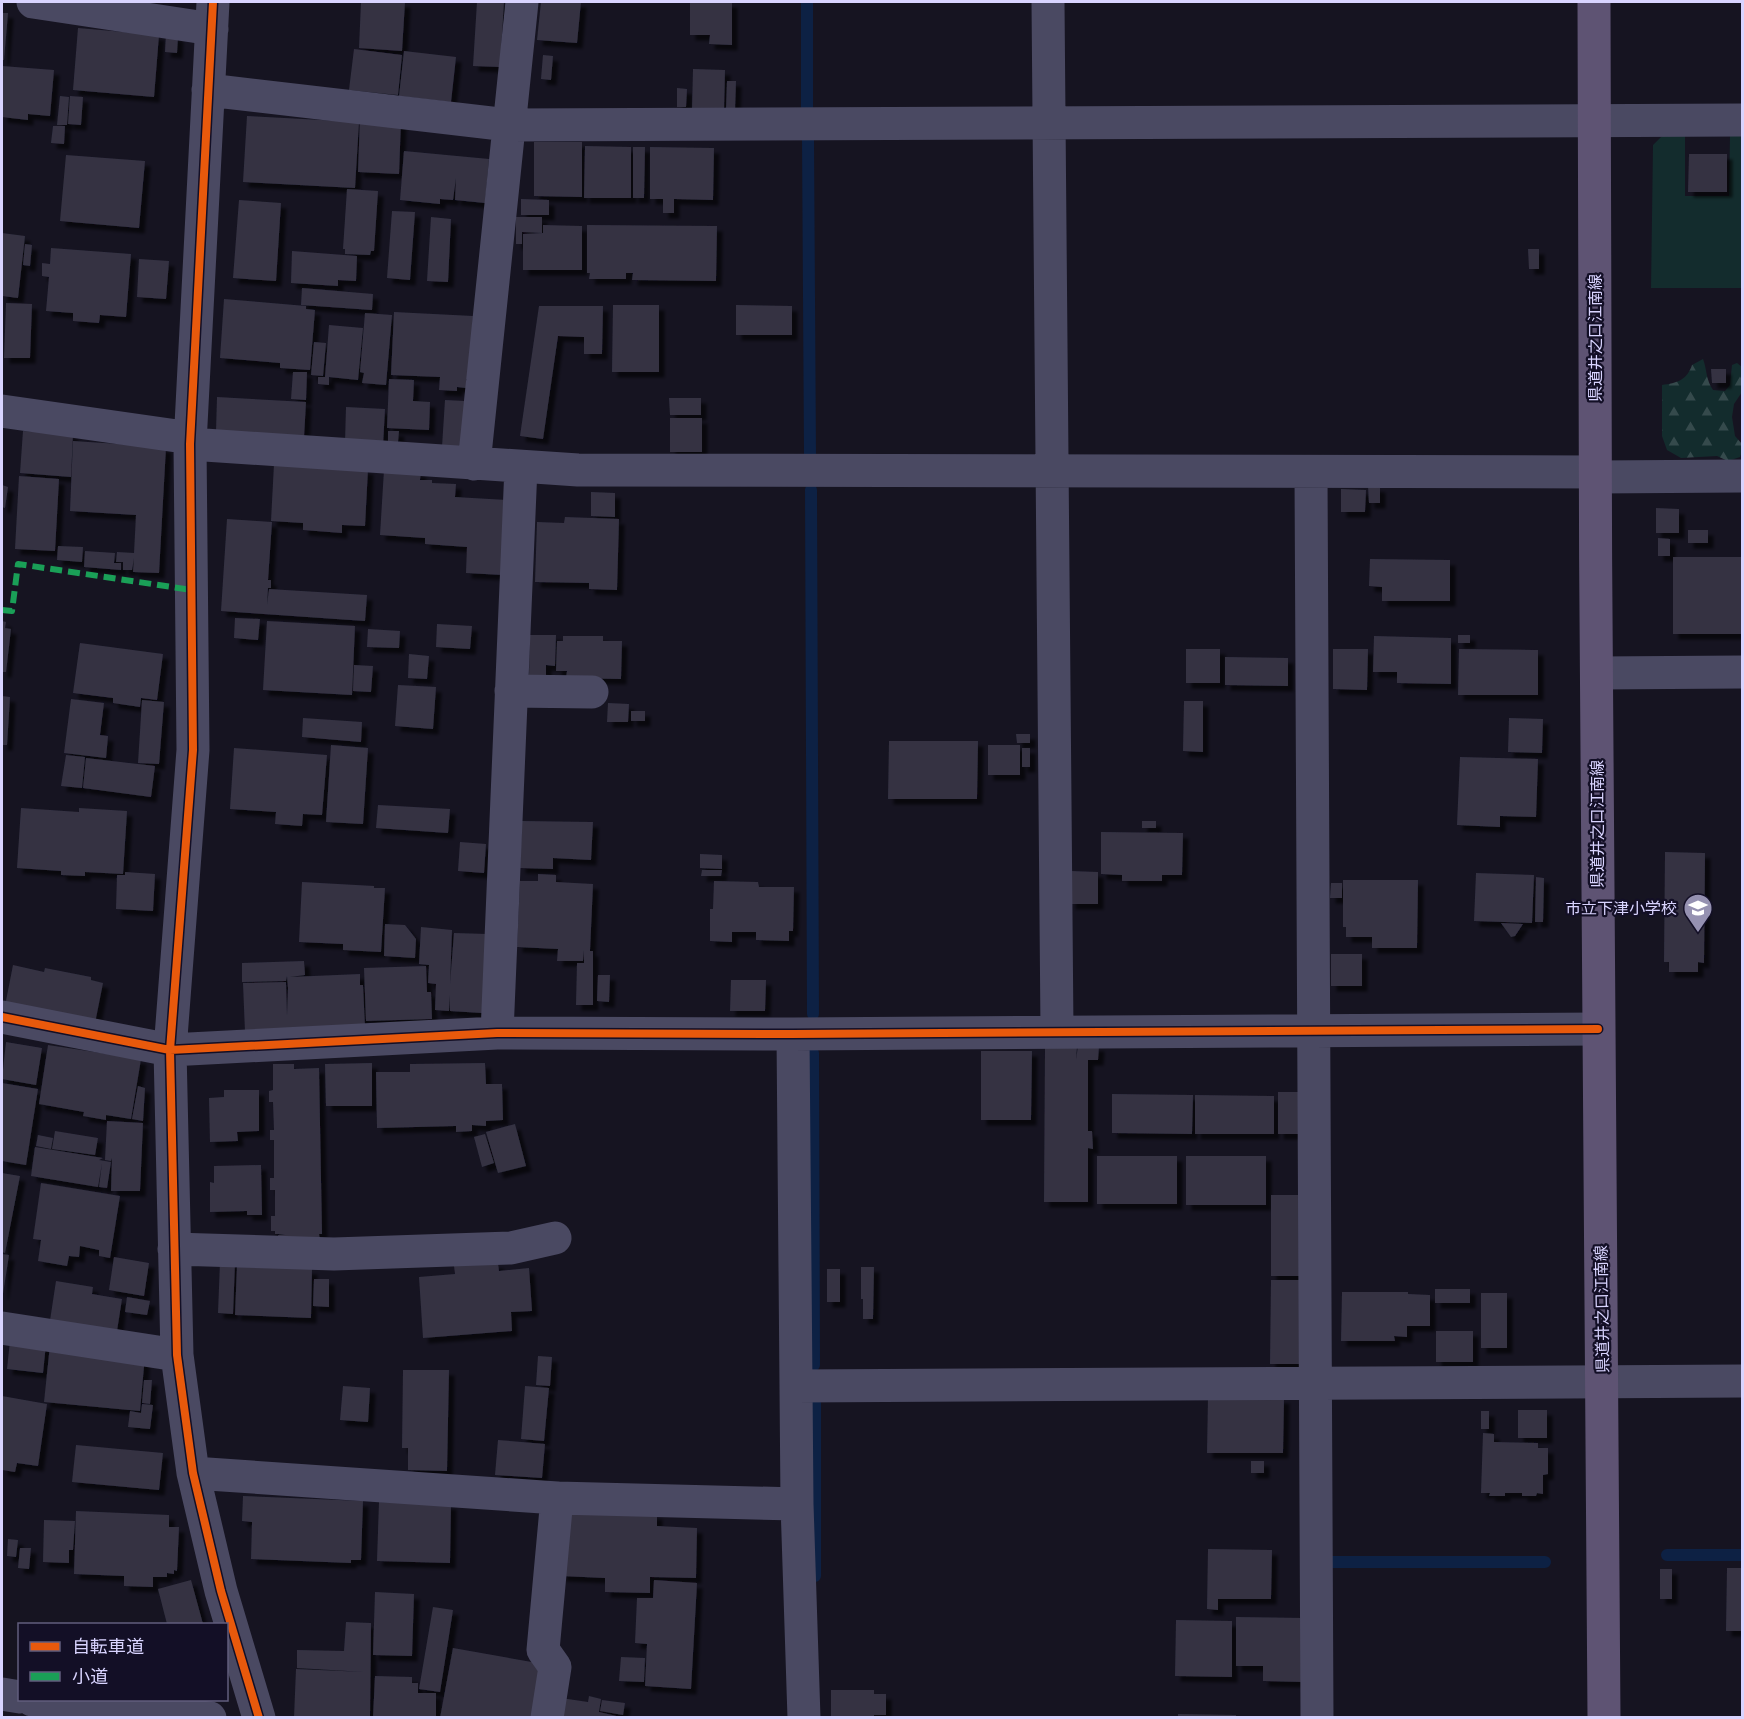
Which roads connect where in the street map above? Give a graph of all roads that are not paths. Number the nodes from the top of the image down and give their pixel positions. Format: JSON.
{"nodes":[{"id":1,"x":33,"y":2,"type":"edge"},
{"id":2,"x":522,"y":2,"type":"edge"},
{"id":3,"x":1048,"y":2,"type":"edge"},
{"id":4,"x":1594,"y":2,"type":"edge"},
{"id":5,"x":212,"y":15,"type":"edge"},
{"id":6,"x":208,"y":90,"type":"junction"},
{"id":7,"x":1743,"y":120,"type":"edge"},
{"id":8,"x":1594,"y":121,"type":"junction"},
{"id":9,"x":1049,"y":123,"type":"junction"},
{"id":10,"x":509,"y":125,"type":"junction"},
{"id":11,"x":2,"y":411,"type":"edge"},
{"id":12,"x":190,"y":441,"type":"junction"},
{"id":13,"x":474,"y":464,"type":"junction"},
{"id":14,"x":521,"y":468,"type":"junction"},
{"id":15,"x":1052,"y":471,"type":"junction"},
{"id":16,"x":1311,"y":472,"type":"junction"},
{"id":17,"x":1596,"y":474,"type":"junction"},
{"id":18,"x":1743,"y":476,"type":"edge"},
{"id":19,"x":1597,"y":672,"type":"junction"},
{"id":20,"x":1743,"y":672,"type":"edge"},
{"id":21,"x":511,"y":691,"type":"junction"},
{"id":22,"x":592,"y":693,"type":"dead end"},
{"id":23,"x":2,"y":1017,"type":"edge"},
{"id":24,"x":1598,"y":1029,"type":"junction"},
{"id":25,"x":1315,"y":1030,"type":"junction"},
{"id":26,"x":1057,"y":1031,"type":"junction"},
{"id":27,"x":497,"y":1034,"type":"junction"},
{"id":28,"x":793,"y":1034,"type":"junction"},
{"id":29,"x":170,"y":1050,"type":"junction"},
{"id":30,"x":555,"y":1238,"type":"dead end"},
{"id":31,"x":174,"y":1248,"type":"junction"},
{"id":32,"x":2,"y":1328,"type":"edge"},
{"id":33,"x":177,"y":1355,"type":"junction"},
{"id":34,"x":1603,"y":1381,"type":"junction"},
{"id":35,"x":1743,"y":1381,"type":"edge"},
{"id":36,"x":1316,"y":1383,"type":"junction"},
{"id":37,"x":796,"y":1386,"type":"junction"},
{"id":38,"x":193,"y":1473,"type":"junction"},
{"id":39,"x":557,"y":1498,"type":"junction"},
{"id":40,"x":797,"y":1504,"type":"junction"},
{"id":41,"x":2,"y":1694,"type":"edge"},
{"id":42,"x":18,"y":1697,"type":"edge"},
{"id":43,"x":38,"y":1701,"type":"edge"},
{"id":44,"x":210,"y":1718,"type":"edge"},
{"id":45,"x":259,"y":1718,"type":"edge"},
{"id":46,"x":547,"y":1718,"type":"edge"},
{"id":47,"x":804,"y":1718,"type":"edge"},
{"id":48,"x":1317,"y":1718,"type":"edge"},
{"id":49,"x":1604,"y":1718,"type":"edge"}],
"edges":[{"from":1,"to":5,"type":"street"},
{"from":2,"to":10,"type":"street"},
{"from":3,"to":9,"type":"street"},
{"from":4,"to":8,"type":"main road","name":"県道井之口江南線"},
{"from":5,"to":6,"type":"street"},
{"from":6,"to":10,"type":"street"},
{"from":6,"to":12,"type":"street"},
{"from":7,"to":8,"type":"street"},
{"from":8,"to":9,"type":"street"},
{"from":8,"to":17,"type":"main road","name":"県道井之口江南線"},
{"from":9,"to":10,"type":"street"},
{"from":9,"to":15,"type":"street"},
{"from":10,"to":13,"type":"street"},
{"from":11,"to":12,"type":"street"},
{"from":12,"to":13,"type":"street"},
{"from":12,"to":29,"type":"street"},
{"from":13,"to":14,"type":"street"},
{"from":14,"to":15,"type":"street"},
{"from":14,"to":21,"type":"street"},
{"from":15,"to":16,"type":"street"},
{"from":15,"to":26,"type":"street"},
{"from":16,"to":17,"type":"street"},
{"from":16,"to":25,"type":"street"},
{"from":17,"to":18,"type":"street"},
{"from":17,"to":19,"type":"main road","name":"県道井之口江南線"},
{"from":19,"to":20,"type":"street"},
{"from":19,"to":24,"type":"main road","name":"県道井之口江南線"},
{"from":21,"to":22,"type":"street"},
{"from":21,"to":27,"type":"street"},
{"from":23,"to":29,"type":"street"},
{"from":24,"to":25,"type":"street"},
{"from":24,"to":34,"type":"main road","name":"県道井之口江南線"},
{"from":25,"to":26,"type":"street"},
{"from":25,"to":36,"type":"street"},
{"from":26,"to":28,"type":"street"},
{"from":27,"to":28,"type":"street"},
{"from":27,"to":29,"type":"street"},
{"from":28,"to":37,"type":"street"},
{"from":29,"to":31,"type":"street"},
{"from":30,"to":31,"type":"street"},
{"from":31,"to":33,"type":"street"},
{"from":32,"to":33,"type":"street"},
{"from":33,"to":38,"type":"street"},
{"from":34,"to":35,"type":"street"},
{"from":34,"to":36,"type":"street"},
{"from":34,"to":49,"type":"main road","name":"県道井之口江南線"},
{"from":36,"to":37,"type":"street"},
{"from":36,"to":48,"type":"street"},
{"from":37,"to":40,"type":"street"},
{"from":38,"to":39,"type":"street"},
{"from":38,"to":45,"type":"street"},
{"from":39,"to":40,"type":"street"},
{"from":39,"to":46,"type":"street"},
{"from":40,"to":47,"type":"street"},
{"from":41,"to":42,"type":"street"},
{"from":43,"to":44,"type":"street"}]}
